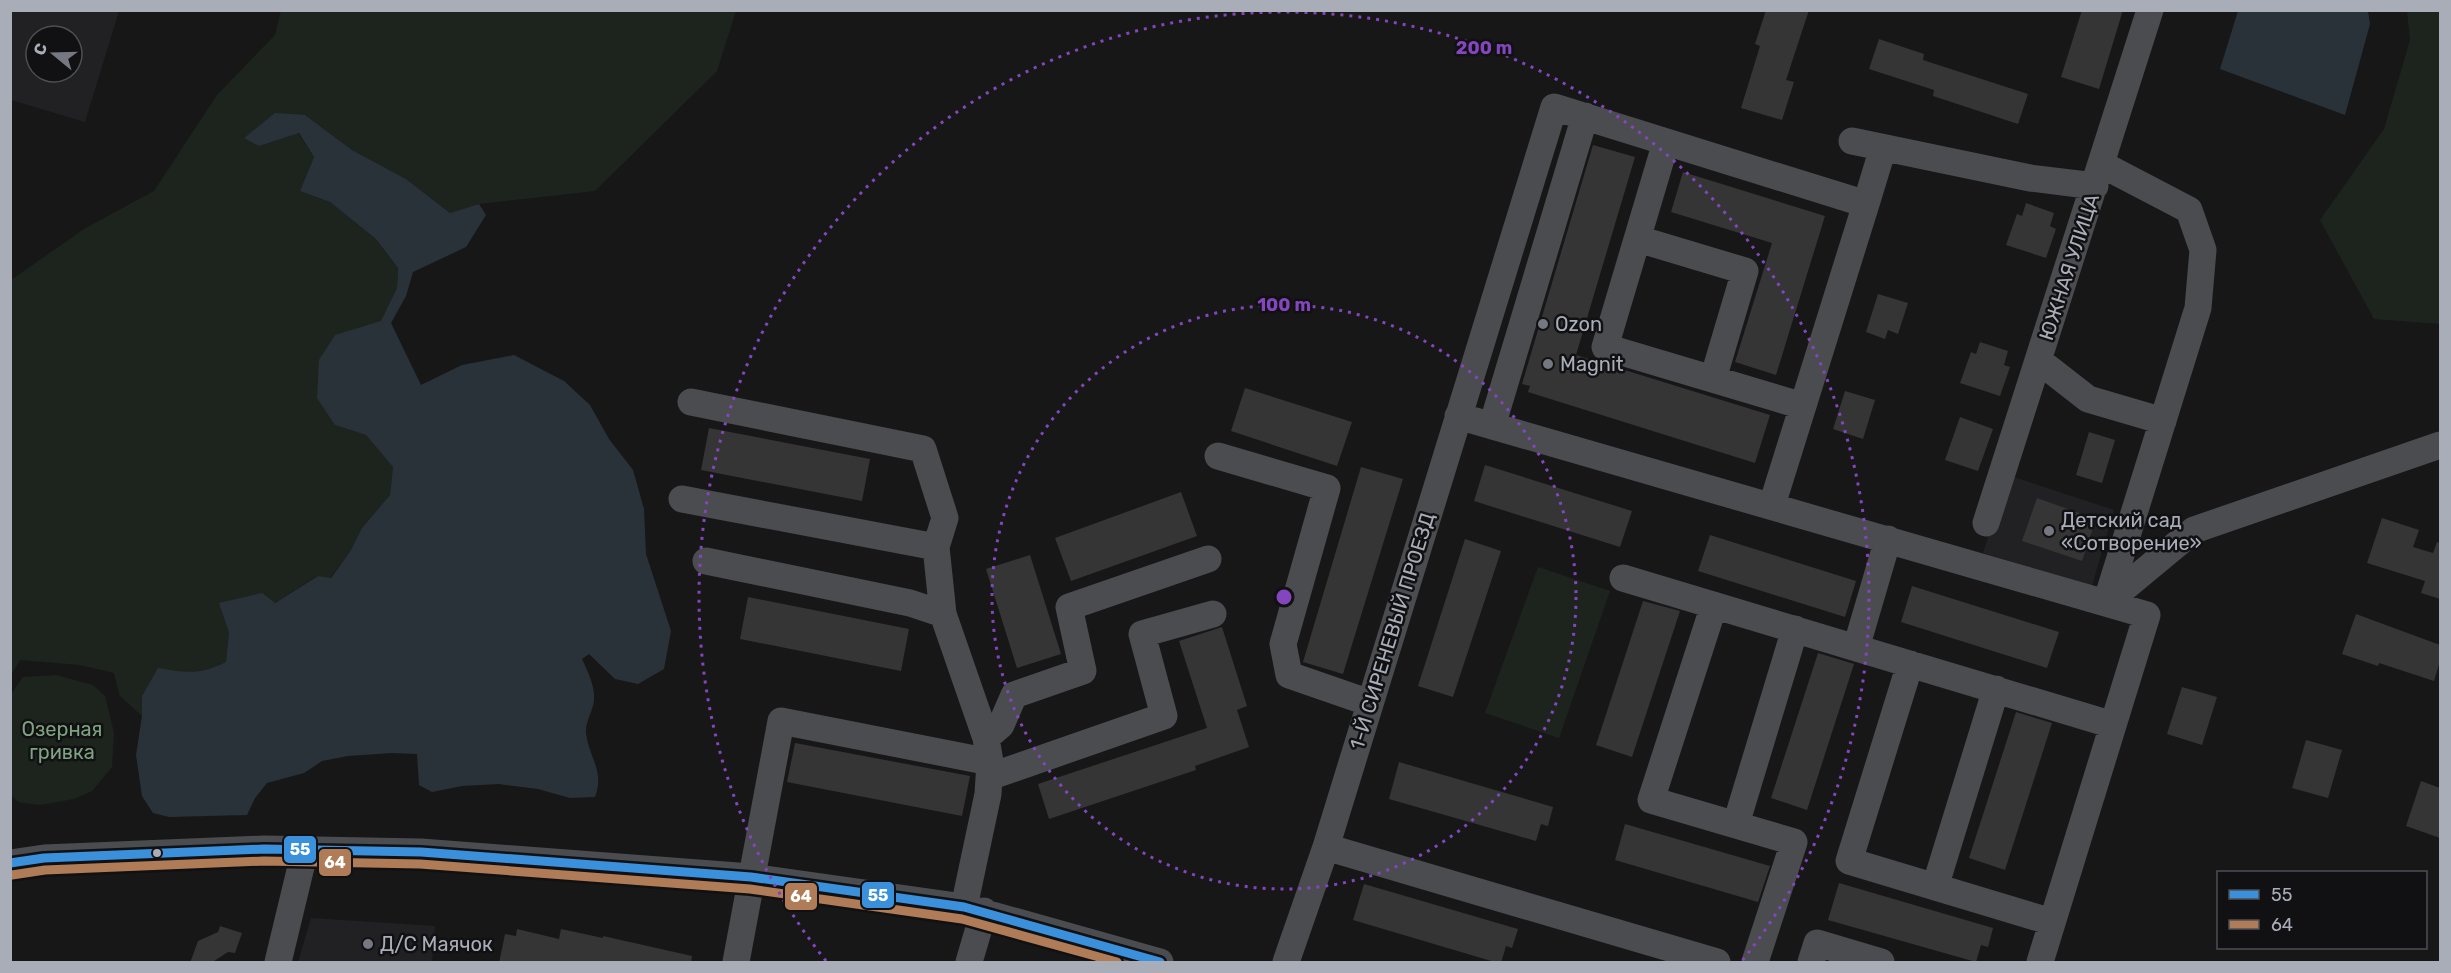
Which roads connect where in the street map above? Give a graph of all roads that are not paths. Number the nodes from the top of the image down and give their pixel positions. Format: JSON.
{"nodes":[{"id":1,"x":2150,"y":10,"type":"edge"},
{"id":2,"x":1586,"y":116,"type":"junction"},
{"id":3,"x":1852,"y":141,"type":"dead end"},
{"id":4,"x":1666,"y":142,"type":"junction"},
{"id":5,"x":1883,"y":148,"type":"junction"},
{"id":6,"x":2098,"y":175,"type":"junction"},
{"id":7,"x":1866,"y":204,"type":"junction"},
{"id":8,"x":1638,"y":239,"type":"junction"},
{"id":9,"x":2038,"y":360,"type":"junction"},
{"id":10,"x":1713,"y":380,"type":"junction"},
{"id":11,"x":691,"y":402,"type":"dead end"},
{"id":12,"x":1803,"y":406,"type":"junction"},
{"id":13,"x":1458,"y":416,"type":"junction"},
{"id":14,"x":2163,"y":421,"type":"junction"},
{"id":15,"x":1492,"y":426,"type":"junction"},
{"id":16,"x":2440,"y":446,"type":"edge"},
{"id":17,"x":1218,"y":456,"type":"dead end"},
{"id":18,"x":682,"y":499,"type":"dead end"},
{"id":19,"x":1772,"y":505,"type":"junction"},
{"id":20,"x":1986,"y":523,"type":"dead end"},
{"id":21,"x":1888,"y":539,"type":"junction"},
{"id":22,"x":936,"y":547,"type":"junction"},
{"id":23,"x":1209,"y":559,"type":"dead end"},
{"id":24,"x":706,"y":561,"type":"dead end"},
{"id":25,"x":1623,"y":578,"type":"dead end"},
{"id":26,"x":2106,"y":603,"type":"junction"},
{"id":27,"x":1714,"y":605,"type":"junction"},
{"id":28,"x":943,"y":614,"type":"junction"},
{"id":29,"x":1213,"y":614,"type":"dead end"},
{"id":30,"x":1795,"y":629,"type":"junction"},
{"id":31,"x":1856,"y":648,"type":"junction"},
{"id":32,"x":1910,"y":664,"type":"junction"},
{"id":33,"x":1996,"y":689,"type":"junction"},
{"id":34,"x":1370,"y":702,"type":"junction"},
{"id":35,"x":2113,"y":724,"type":"junction"},
{"id":36,"x":988,"y":759,"type":"junction"},
{"id":37,"x":1736,"y":824,"type":"junction"},
{"id":38,"x":1326,"y":847,"type":"junction"},
{"id":39,"x":305,"y":850,"type":"junction"},
{"id":40,"x":10,"y":862,"type":"edge"},
{"id":41,"x":751,"y":877,"type":"junction"},
{"id":42,"x":1935,"y":887,"type":"junction"},
{"id":43,"x":974,"y":909,"type":"junction"},
{"id":44,"x":2052,"y":922,"type":"junction"},
{"id":45,"x":278,"y":963,"type":"edge"},
{"id":46,"x":736,"y":963,"type":"edge"},
{"id":47,"x":969,"y":963,"type":"edge"},
{"id":48,"x":1160,"y":963,"type":"edge"},
{"id":49,"x":1286,"y":963,"type":"edge"},
{"id":50,"x":1717,"y":963,"type":"edge"},
{"id":51,"x":1755,"y":963,"type":"edge"},
{"id":52,"x":1811,"y":963,"type":"edge"},
{"id":53,"x":1881,"y":963,"type":"edge"},
{"id":54,"x":2040,"y":963,"type":"edge"}],
"edges":[{"from":1,"to":6,"type":"street","name":"ЮЖНАЯ УЛИЦА"},
{"from":2,"to":4,"type":"street"},
{"from":2,"to":13,"type":"street","name":"1-Й СИРЕНЕВЫЙ ПРОЕЗД"},
{"from":2,"to":15,"type":"street"},
{"from":3,"to":5,"type":"street"},
{"from":4,"to":7,"type":"street"},
{"from":4,"to":8,"type":"street"},
{"from":5,"to":6,"type":"street"},
{"from":5,"to":7,"type":"street"},
{"from":6,"to":9,"type":"street","name":"ЮЖНАЯ УЛИЦА"},
{"from":6,"to":14,"type":"street"},
{"from":7,"to":12,"type":"street"},
{"from":8,"to":10,"type":"street"},
{"from":8,"to":10,"type":"street"},
{"from":9,"to":14,"type":"street"},
{"from":9,"to":20,"type":"street","name":"ЮЖНАЯ УЛИЦА"},
{"from":10,"to":12,"type":"street"},
{"from":11,"to":22,"type":"street"},
{"from":12,"to":19,"type":"street"},
{"from":13,"to":15,"type":"street"},
{"from":13,"to":34,"type":"street","name":"1-Й СИРЕНЕВЫЙ ПРОЕЗД"},
{"from":14,"to":26,"type":"street"},
{"from":15,"to":19,"type":"street"},
{"from":16,"to":26,"type":"street"},
{"from":17,"to":34,"type":"street"},
{"from":18,"to":22,"type":"street"},
{"from":19,"to":21,"type":"street"},
{"from":21,"to":26,"type":"street"},
{"from":21,"to":31,"type":"street"},
{"from":22,"to":28,"type":"street"},
{"from":23,"to":36,"type":"street"},
{"from":24,"to":28,"type":"street"},
{"from":25,"to":27,"type":"street"},
{"from":26,"to":35,"type":"street"},
{"from":27,"to":30,"type":"street"},
{"from":27,"to":37,"type":"street"},
{"from":28,"to":36,"type":"street"},
{"from":29,"to":36,"type":"street"},
{"from":30,"to":31,"type":"street"},
{"from":30,"to":37,"type":"street"},
{"from":31,"to":32,"type":"street"},
{"from":32,"to":33,"type":"street"},
{"from":32,"to":42,"type":"street"},
{"from":33,"to":35,"type":"street"},
{"from":33,"to":42,"type":"street"},
{"from":34,"to":38,"type":"street","name":"1-Й СИРЕНЕВЫЙ ПРОЕЗД"},
{"from":35,"to":44,"type":"street"},
{"from":36,"to":41,"type":"street"},
{"from":36,"to":43,"type":"street"},
{"from":37,"to":51,"type":"street"},
{"from":38,"to":49,"type":"street","name":"1-Й СИРЕНЕВЫЙ ПРОЕЗД"},
{"from":38,"to":50,"type":"street"},
{"from":39,"to":40,"type":"street"},
{"from":39,"to":41,"type":"street"},
{"from":39,"to":45,"type":"street"},
{"from":41,"to":43,"type":"street"},
{"from":41,"to":46,"type":"street"},
{"from":42,"to":44,"type":"street"},
{"from":43,"to":47,"type":"street"},
{"from":43,"to":48,"type":"street"},
{"from":44,"to":54,"type":"street"},
{"from":52,"to":53,"type":"street"}]}
